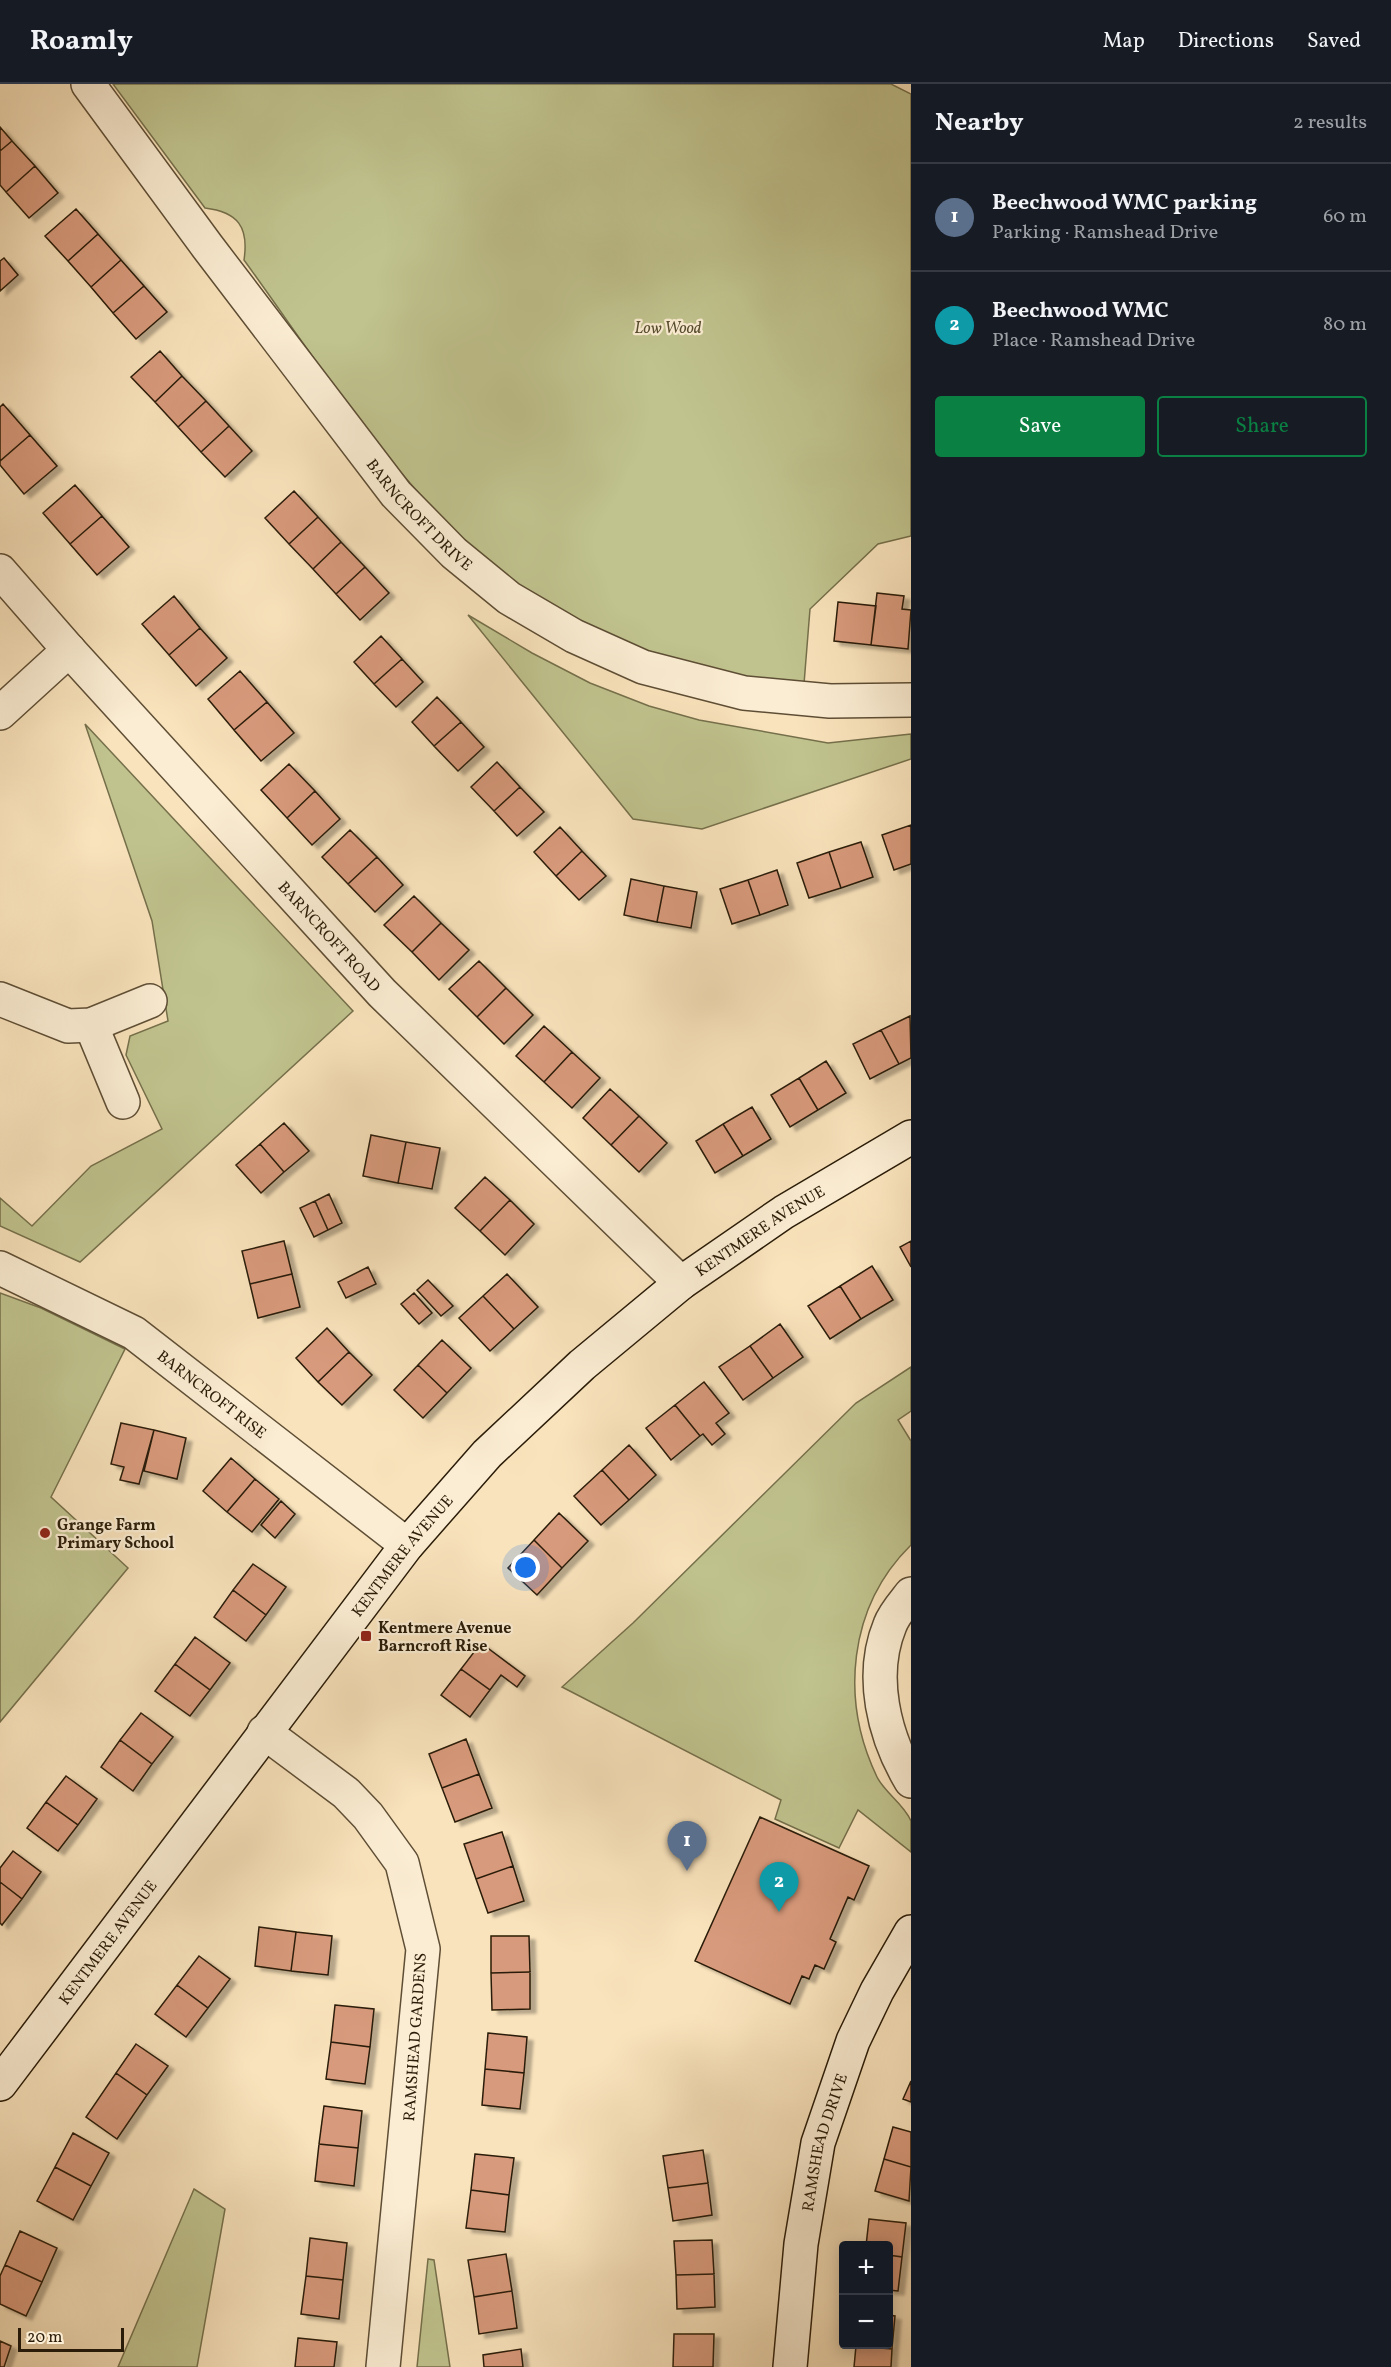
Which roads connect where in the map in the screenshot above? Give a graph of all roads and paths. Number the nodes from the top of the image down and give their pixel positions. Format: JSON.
{"nodes":[{"id":1,"x":88,"y":84,"type":"edge"},
{"id":2,"x":0,"y":571,"type":"edge"},
{"id":3,"x":69,"y":650,"type":"junction"},
{"id":4,"x":911,"y":700,"type":"edge"},
{"id":5,"x":0,"y":713,"type":"edge"},
{"id":6,"x":0,"y":999,"type":"edge"},
{"id":7,"x":150,"y":1001,"type":"dead end"},
{"id":8,"x":91,"y":1025,"type":"junction"},
{"id":9,"x":123,"y":1102,"type":"dead end"},
{"id":10,"x":911,"y":1137,"type":"edge"},
{"id":11,"x":0,"y":1268,"type":"edge"},
{"id":12,"x":681,"y":1283,"type":"junction"},
{"id":13,"x":408,"y":1545,"type":"junction"},
{"id":14,"x":911,"y":1594,"type":"edge"},
{"id":15,"x":264,"y":1732,"type":"junction"},
{"id":16,"x":911,"y":1781,"type":"edge"},
{"id":17,"x":911,"y":1932,"type":"edge"},
{"id":18,"x":0,"y":2084,"type":"edge"},
{"id":19,"x":383,"y":2367,"type":"edge"},
{"id":20,"x":790,"y":2367,"type":"edge"}],
"edges":[{"from":1,"to":4,"type":"street","name":"BARNCROFT DRIVE"},
{"from":2,"to":3,"type":"street","name":"BARNCROFT ROAD"},
{"from":3,"to":5,"type":"street"},
{"from":3,"to":12,"type":"street","name":"BARNCROFT ROAD"},
{"from":6,"to":8,"type":"street"},
{"from":7,"to":8,"type":"street"},
{"from":8,"to":9,"type":"street"},
{"from":10,"to":12,"type":"street","name":"KENTMERE AVENUE"},
{"from":11,"to":13,"type":"street","name":"BARNCROFT RISE"},
{"from":12,"to":13,"type":"street","name":"KENTMERE AVENUE"},
{"from":13,"to":15,"type":"street","name":"KENTMERE AVENUE"},
{"from":14,"to":16,"type":"street"},
{"from":15,"to":18,"type":"street","name":"KENTMERE AVENUE"},
{"from":15,"to":19,"type":"street","name":"RAMSHEAD GARDENS"},
{"from":17,"to":20,"type":"street","name":"RAMSHEAD DRIVE"}]}
